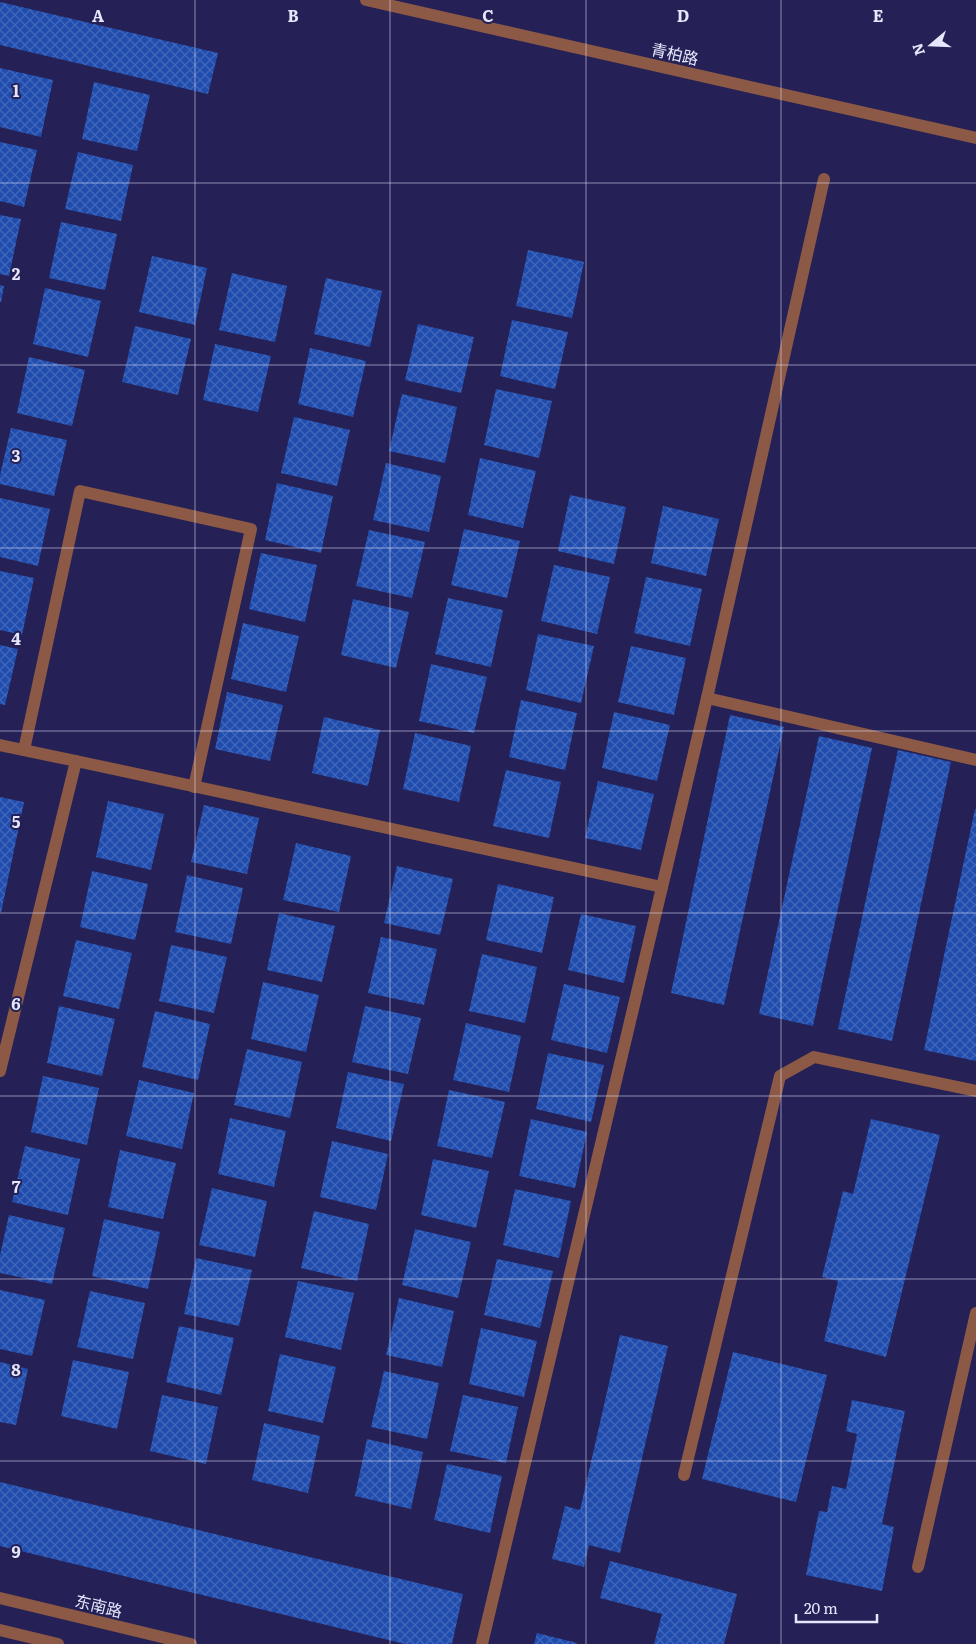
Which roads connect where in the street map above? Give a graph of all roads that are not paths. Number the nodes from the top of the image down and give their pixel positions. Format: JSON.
{"nodes":[{"id":1,"x":366,"y":0,"type":"edge"},
{"id":2,"x":976,"y":138,"type":"edge"},
{"id":3,"x":824,"y":179,"type":"dead end"},
{"id":4,"x":707,"y":698,"type":"junction"},
{"id":5,"x":0,"y":745,"type":"edge"},
{"id":6,"x":24,"y":750,"type":"junction"},
{"id":7,"x":976,"y":760,"type":"edge"},
{"id":8,"x":76,"y":761,"type":"junction"},
{"id":9,"x":194,"y":786,"type":"junction"},
{"id":10,"x":662,"y":887,"type":"junction"},
{"id":11,"x":0,"y":1071,"type":"edge"},
{"id":12,"x":976,"y":1091,"type":"edge"},
{"id":13,"x":976,"y":1313,"type":"edge"},
{"id":14,"x":684,"y":1475,"type":"dead end"},
{"id":15,"x":918,"y":1567,"type":"dead end"},
{"id":16,"x":0,"y":1598,"type":"edge"},
{"id":17,"x":0,"y":1630,"type":"edge"},
{"id":18,"x":58,"y":1644,"type":"edge"},
{"id":19,"x":191,"y":1644,"type":"edge"},
{"id":20,"x":482,"y":1644,"type":"edge"}],
"edges":[{"from":1,"to":2,"type":"street","name":"青柏路"},
{"from":3,"to":4,"type":"street"},
{"from":4,"to":7,"type":"street"},
{"from":4,"to":10,"type":"street"},
{"from":5,"to":6,"type":"street"},
{"from":6,"to":8,"type":"street"},
{"from":6,"to":9,"type":"street"},
{"from":8,"to":9,"type":"street"},
{"from":8,"to":11,"type":"street"},
{"from":9,"to":10,"type":"street"},
{"from":10,"to":20,"type":"street"},
{"from":12,"to":14,"type":"street"},
{"from":13,"to":15,"type":"street"},
{"from":16,"to":19,"type":"street","name":"东南路"},
{"from":17,"to":18,"type":"street"}]}
